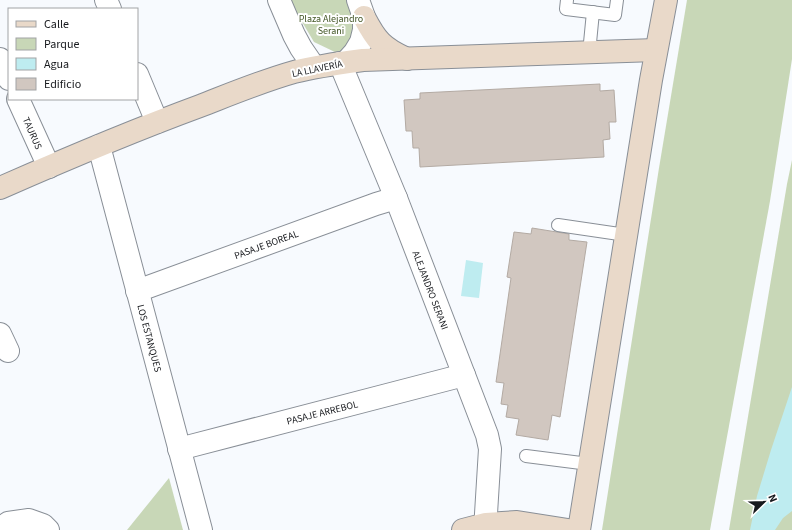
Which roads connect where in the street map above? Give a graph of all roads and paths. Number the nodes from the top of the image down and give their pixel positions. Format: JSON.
{"nodes":[{"id":1,"x":278,"y":0,"type":"edge"},
{"id":2,"x":567,"y":0,"type":"edge"},
{"id":3,"x":617,"y":0,"type":"edge"},
{"id":4,"x":666,"y":0,"type":"edge"},
{"id":5,"x":361,"y":8,"type":"edge"},
{"id":6,"x":593,"y":12,"type":"junction"},
{"id":7,"x":656,"y":50,"type":"junction"},
{"id":8,"x":589,"y":53,"type":"junction"},
{"id":9,"x":0,"y":58,"type":"edge"},
{"id":10,"x":406,"y":59,"type":"junction"},
{"id":11,"x":343,"y":62,"type":"junction"},
{"id":12,"x":314,"y":67,"type":"junction"},
{"id":13,"x":8,"y":76,"type":"edge"},
{"id":14,"x":138,"y":76,"type":"edge"},
{"id":15,"x":18,"y":100,"type":"edge"},
{"id":16,"x":157,"y":122,"type":"junction"},
{"id":17,"x":99,"y":146,"type":"junction"},
{"id":18,"x":49,"y":167,"type":"junction"},
{"id":19,"x":0,"y":188,"type":"edge"},
{"id":20,"x":396,"y":198,"type":"junction"},
{"id":21,"x":558,"y":226,"type":"dead end"},
{"id":22,"x":626,"y":235,"type":"junction"},
{"id":23,"x":137,"y":290,"type":"junction"},
{"id":24,"x":464,"y":375,"type":"junction"},
{"id":25,"x":179,"y":449,"type":"junction"},
{"id":26,"x":526,"y":456,"type":"dead end"},
{"id":27,"x":589,"y":464,"type":"junction"},
{"id":28,"x":486,"y":527,"type":"edge"},
{"id":29,"x":0,"y":529,"type":"edge"},
{"id":30,"x":48,"y":530,"type":"edge"},
{"id":31,"x":201,"y":530,"type":"edge"},
{"id":32,"x":463,"y":530,"type":"edge"},
{"id":33,"x":568,"y":530,"type":"edge"},
{"id":34,"x":579,"y":530,"type":"edge"}],
"edges":[{"from":1,"to":12,"type":"street"},
{"from":2,"to":6,"type":"lane"},
{"from":3,"to":6,"type":"lane"},
{"from":4,"to":7,"type":"street"},
{"from":5,"to":10,"type":"street"},
{"from":5,"to":11,"type":"street"},
{"from":6,"to":8,"type":"lane"},
{"from":7,"to":8,"type":"street","name":"LA LLAVERÍA"},
{"from":7,"to":22,"type":"street"},
{"from":8,"to":10,"type":"street","name":"LA LLAVERÍA"},
{"from":9,"to":13,"type":"street"},
{"from":10,"to":11,"type":"street","name":"LA LLAVERÍA"},
{"from":11,"to":12,"type":"street","name":"LA LLAVERÍA"},
{"from":11,"to":20,"type":"street","name":"ALEJANDRO SERANI"},
{"from":12,"to":16,"type":"street","name":"LA LLAVERÍA"},
{"from":14,"to":16,"type":"street"},
{"from":15,"to":18,"type":"street","name":"TAURUS"},
{"from":16,"to":17,"type":"street","name":"LA LLAVERÍA"},
{"from":17,"to":18,"type":"street","name":"LA LLAVERÍA"},
{"from":17,"to":23,"type":"street","name":"LOS ESTANQUES"},
{"from":18,"to":19,"type":"street","name":"LA LLAVERÍA"},
{"from":20,"to":23,"type":"street","name":"PASAJE BOREAL"},
{"from":20,"to":24,"type":"street","name":"ALEJANDRO SERANI"},
{"from":21,"to":22,"type":"lane"},
{"from":22,"to":27,"type":"street"},
{"from":23,"to":25,"type":"street","name":"LOS ESTANQUES"},
{"from":24,"to":25,"type":"street","name":"PASAJE ARREBOL"},
{"from":24,"to":28,"type":"street","name":"ALEJANDRO SERANI"},
{"from":25,"to":31,"type":"street","name":"LOS ESTANQUES"},
{"from":26,"to":27,"type":"lane"},
{"from":27,"to":34,"type":"street"},
{"from":28,"to":32,"type":"street"},
{"from":28,"to":33,"type":"street"},
{"from":29,"to":30,"type":"street"}]}
